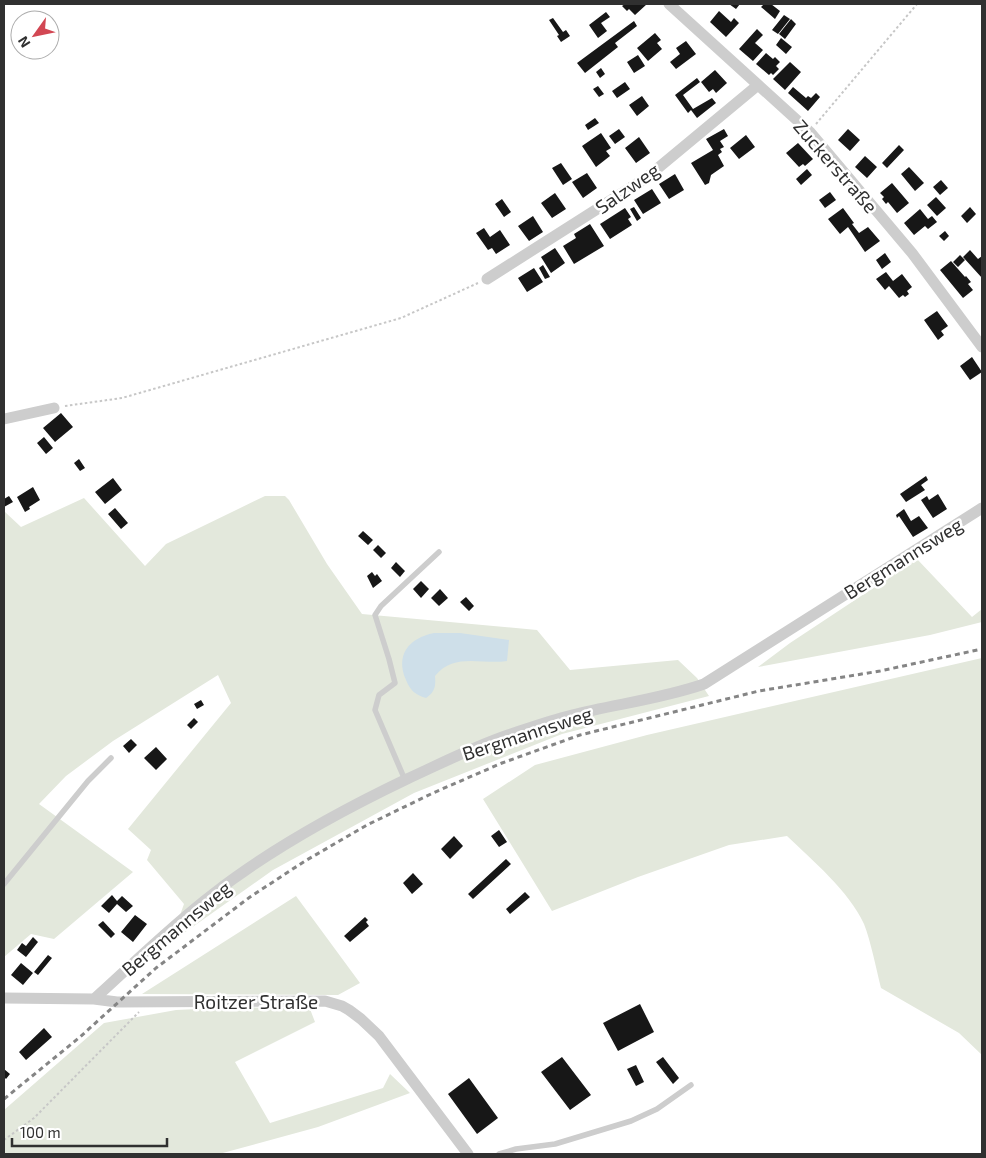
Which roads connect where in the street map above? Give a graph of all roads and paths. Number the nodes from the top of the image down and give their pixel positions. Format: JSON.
{"nodes":[{"id":1,"x":669,"y":4,"type":"edge"},
{"id":2,"x":917,"y":4,"type":"edge"},
{"id":3,"x":758,"y":85,"type":"junction"},
{"id":4,"x":810,"y":132,"type":"junction"},
{"id":5,"x":487,"y":279,"type":"joint"},
{"id":6,"x":982,"y":347,"type":"edge"},
{"id":7,"x":54,"y":408,"type":"joint"},
{"id":8,"x":4,"y":419,"type":"edge"},
{"id":9,"x":982,"y":508,"type":"edge"},
{"id":10,"x":439,"y":552,"type":"dead end"},
{"id":11,"x":110,"y":758,"type":"dead end"},
{"id":12,"x":405,"y":780,"type":"junction"},
{"id":13,"x":4,"y":884,"type":"edge"},
{"id":14,"x":4,"y":998,"type":"edge"},
{"id":15,"x":94,"y":999,"type":"junction"},
{"id":16,"x":150,"y":1002,"type":"junction"},
{"id":17,"x":690,"y":1085,"type":"dead end"},
{"id":18,"x":4,"y":1140,"type":"edge"},
{"id":19,"x":468,"y":1154,"type":"edge"},
{"id":20,"x":499,"y":1154,"type":"edge"}],
"edges":[{"from":1,"to":3,"type":"street","name":"Zuckerstraße"},
{"from":2,"to":4,"type":"path"},
{"from":3,"to":4,"type":"street","name":"Zuckerstraße"},
{"from":3,"to":5,"type":"street","name":"Salzweg"},
{"from":4,"to":6,"type":"street","name":"Zuckerstraße"},
{"from":5,"to":7,"type":"path"},
{"from":7,"to":8,"type":"street"},
{"from":9,"to":12,"type":"street","name":"Bergmannsweg"},
{"from":10,"to":12,"type":"lane"},
{"from":11,"to":13,"type":"lane"},
{"from":12,"to":15,"type":"street","name":"Bergmannsweg"},
{"from":14,"to":15,"type":"street","name":"Roitzer Straße"},
{"from":15,"to":16,"type":"street","name":"Roitzer Straße"},
{"from":16,"to":18,"type":"path"},
{"from":16,"to":19,"type":"street","name":"Roitzer Straße"},
{"from":17,"to":20,"type":"lane"}]}
